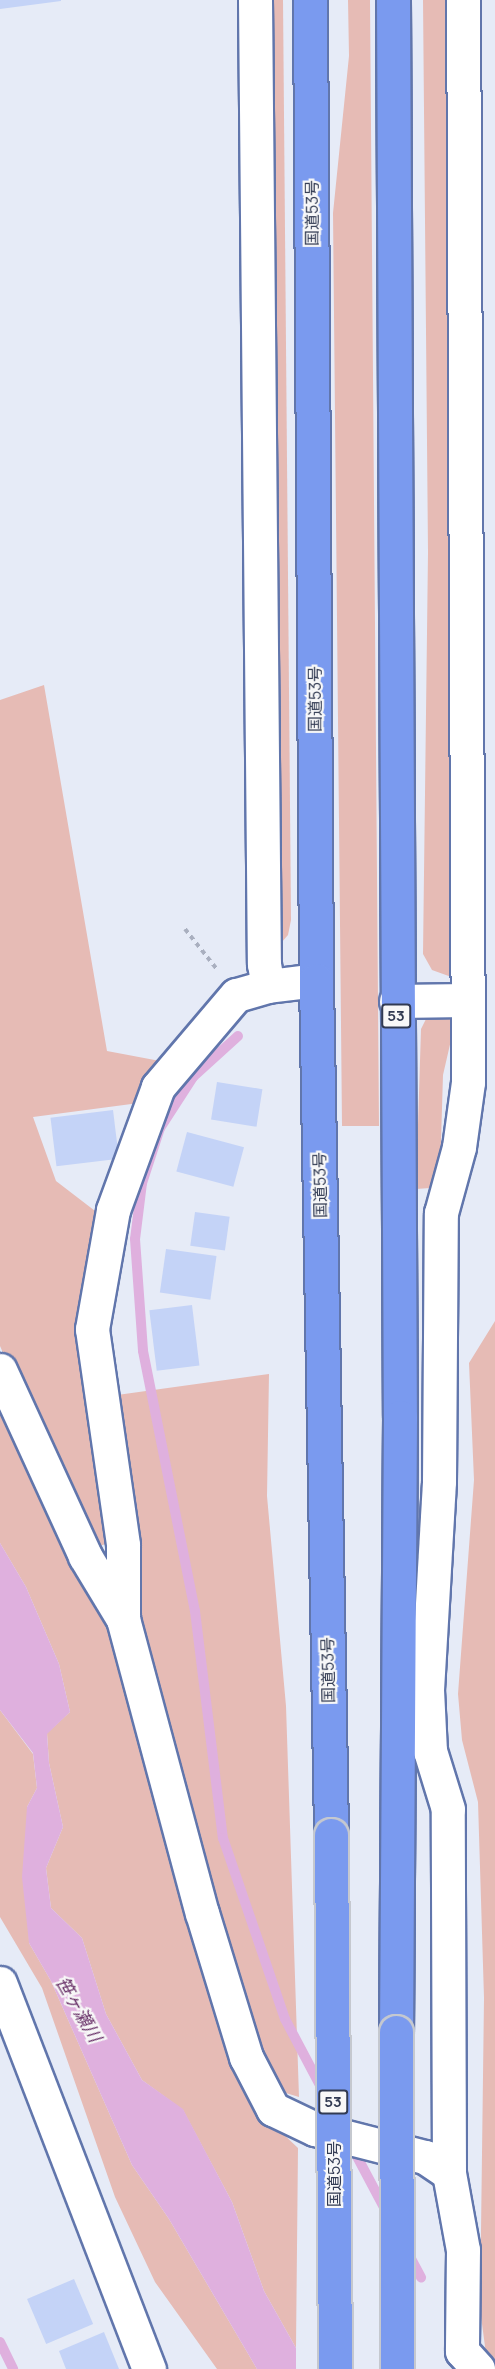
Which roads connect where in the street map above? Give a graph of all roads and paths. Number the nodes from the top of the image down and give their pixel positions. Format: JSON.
{"nodes":[{"id":1,"x":255,"y":0,"type":"edge"},
{"id":2,"x":310,"y":0,"type":"edge"},
{"id":3,"x":393,"y":0,"type":"edge"},
{"id":4,"x":463,"y":0,"type":"edge"},
{"id":5,"x":185,"y":928,"type":"dead end"},
{"id":6,"x":316,"y":981,"type":"junction"},
{"id":7,"x":268,"y":986,"type":"junction"},
{"id":8,"x":236,"y":995,"type":"junction"},
{"id":9,"x":467,"y":1000,"type":"junction"},
{"id":10,"x":396,"y":1001,"type":"junction"},
{"id":11,"x":481,"y":1084,"type":"edge"},
{"id":12,"x":0,"y":1370,"type":"edge"},
{"id":13,"x":123,"y":1619,"type":"junction"},
{"id":14,"x":0,"y":1983,"type":"edge"},
{"id":15,"x":448,"y":2173,"type":"junction"},
{"id":16,"x":149,"y":2369,"type":"edge"},
{"id":17,"x":335,"y":2369,"type":"edge"},
{"id":18,"x":397,"y":2369,"type":"edge"},
{"id":19,"x":478,"y":2369,"type":"edge"}],
"edges":[{"from":1,"to":7,"type":"street"},
{"from":2,"to":6,"type":"highway","name":"国道53号","number":"53"},
{"from":3,"to":10,"type":"highway","number":"53"},
{"from":4,"to":9,"type":"street"},
{"from":5,"to":8,"type":"path"},
{"from":6,"to":7,"type":"street"},
{"from":6,"to":17,"type":"highway","name":"国道53号","number":"53","bridge":true},
{"from":7,"to":8,"type":"street"},
{"from":8,"to":13,"type":"street"},
{"from":9,"to":10,"type":"street"},
{"from":9,"to":11,"type":"street"},
{"from":10,"to":18,"type":"highway","number":"53","bridge":true},
{"from":11,"to":15,"type":"street"},
{"from":12,"to":13,"type":"street"},
{"from":13,"to":15,"type":"street"},
{"from":14,"to":16,"type":"street"},
{"from":15,"to":19,"type":"street"}]}
